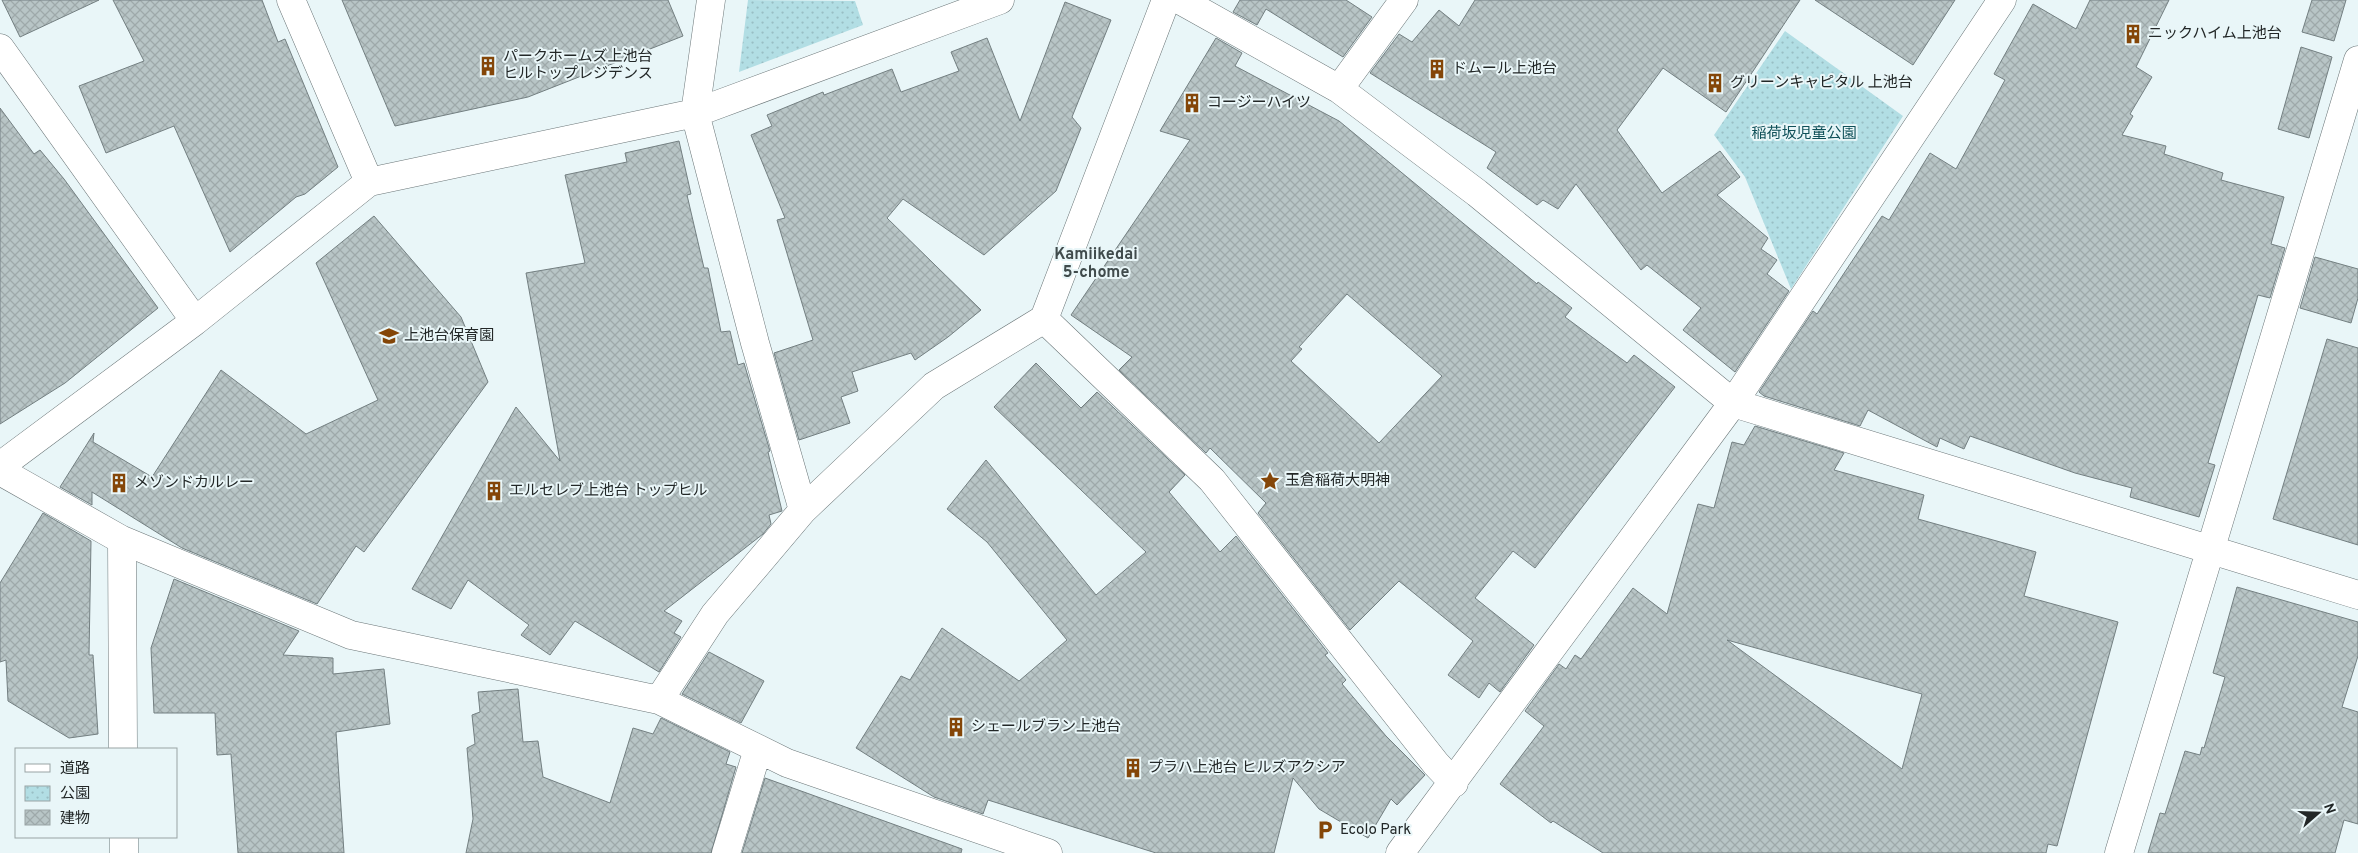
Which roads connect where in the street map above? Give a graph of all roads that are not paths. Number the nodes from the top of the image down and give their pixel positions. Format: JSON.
{"nodes":[{"id":1,"x":291,"y":0,"type":"edge"},
{"id":2,"x":711,"y":0,"type":"edge"},
{"id":3,"x":1000,"y":0,"type":"edge"},
{"id":4,"x":1166,"y":0,"type":"edge"},
{"id":5,"x":1180,"y":0,"type":"edge"},
{"id":6,"x":1404,"y":0,"type":"edge"},
{"id":7,"x":2002,"y":0,"type":"edge"},
{"id":8,"x":0,"y":48,"type":"edge"},
{"id":9,"x":2358,"y":60,"type":"edge"},
{"id":10,"x":1339,"y":89,"type":"junction"},
{"id":11,"x":695,"y":113,"type":"junction"},
{"id":12,"x":369,"y":182,"type":"junction"},
{"id":13,"x":1044,"y":319,"type":"junction"},
{"id":14,"x":195,"y":321,"type":"junction"},
{"id":15,"x":1733,"y":403,"type":"junction"},
{"id":16,"x":0,"y":466,"type":"edge"},
{"id":17,"x":0,"y":471,"type":"edge"},
{"id":18,"x":803,"y":510,"type":"junction"},
{"id":19,"x":122,"y":540,"type":"junction"},
{"id":20,"x":2212,"y":550,"type":"junction"},
{"id":21,"x":2358,"y":595,"type":"edge"},
{"id":22,"x":659,"y":700,"type":"junction"},
{"id":23,"x":124,"y":748,"type":"edge"},
{"id":24,"x":758,"y":749,"type":"junction"},
{"id":25,"x":1454,"y":783,"type":"junction"},
{"id":26,"x":124,"y":838,"type":"edge"},
{"id":27,"x":124,"y":853,"type":"edge"},
{"id":28,"x":726,"y":853,"type":"edge"},
{"id":29,"x":1048,"y":853,"type":"edge"},
{"id":30,"x":1400,"y":853,"type":"edge"},
{"id":31,"x":2119,"y":853,"type":"edge"}],
"edges":[{"from":1,"to":12,"type":"street"},
{"from":2,"to":11,"type":"street"},
{"from":3,"to":11,"type":"street"},
{"from":4,"to":13,"type":"street"},
{"from":5,"to":10,"type":"street"},
{"from":6,"to":10,"type":"street"},
{"from":7,"to":15,"type":"street"},
{"from":8,"to":14,"type":"street"},
{"from":9,"to":20,"type":"street"},
{"from":10,"to":15,"type":"street"},
{"from":11,"to":12,"type":"street"},
{"from":11,"to":18,"type":"street"},
{"from":12,"to":14,"type":"street"},
{"from":13,"to":18,"type":"street"},
{"from":13,"to":25,"type":"street"},
{"from":14,"to":16,"type":"street"},
{"from":15,"to":20,"type":"street"},
{"from":15,"to":25,"type":"street"},
{"from":17,"to":19,"type":"street"},
{"from":18,"to":22,"type":"street"},
{"from":19,"to":22,"type":"street"},
{"from":19,"to":23,"type":"street"},
{"from":20,"to":21,"type":"street"},
{"from":20,"to":31,"type":"street"},
{"from":22,"to":24,"type":"street"},
{"from":24,"to":28,"type":"street"},
{"from":24,"to":29,"type":"street"},
{"from":25,"to":30,"type":"street"},
{"from":26,"to":27,"type":"street"}]}
